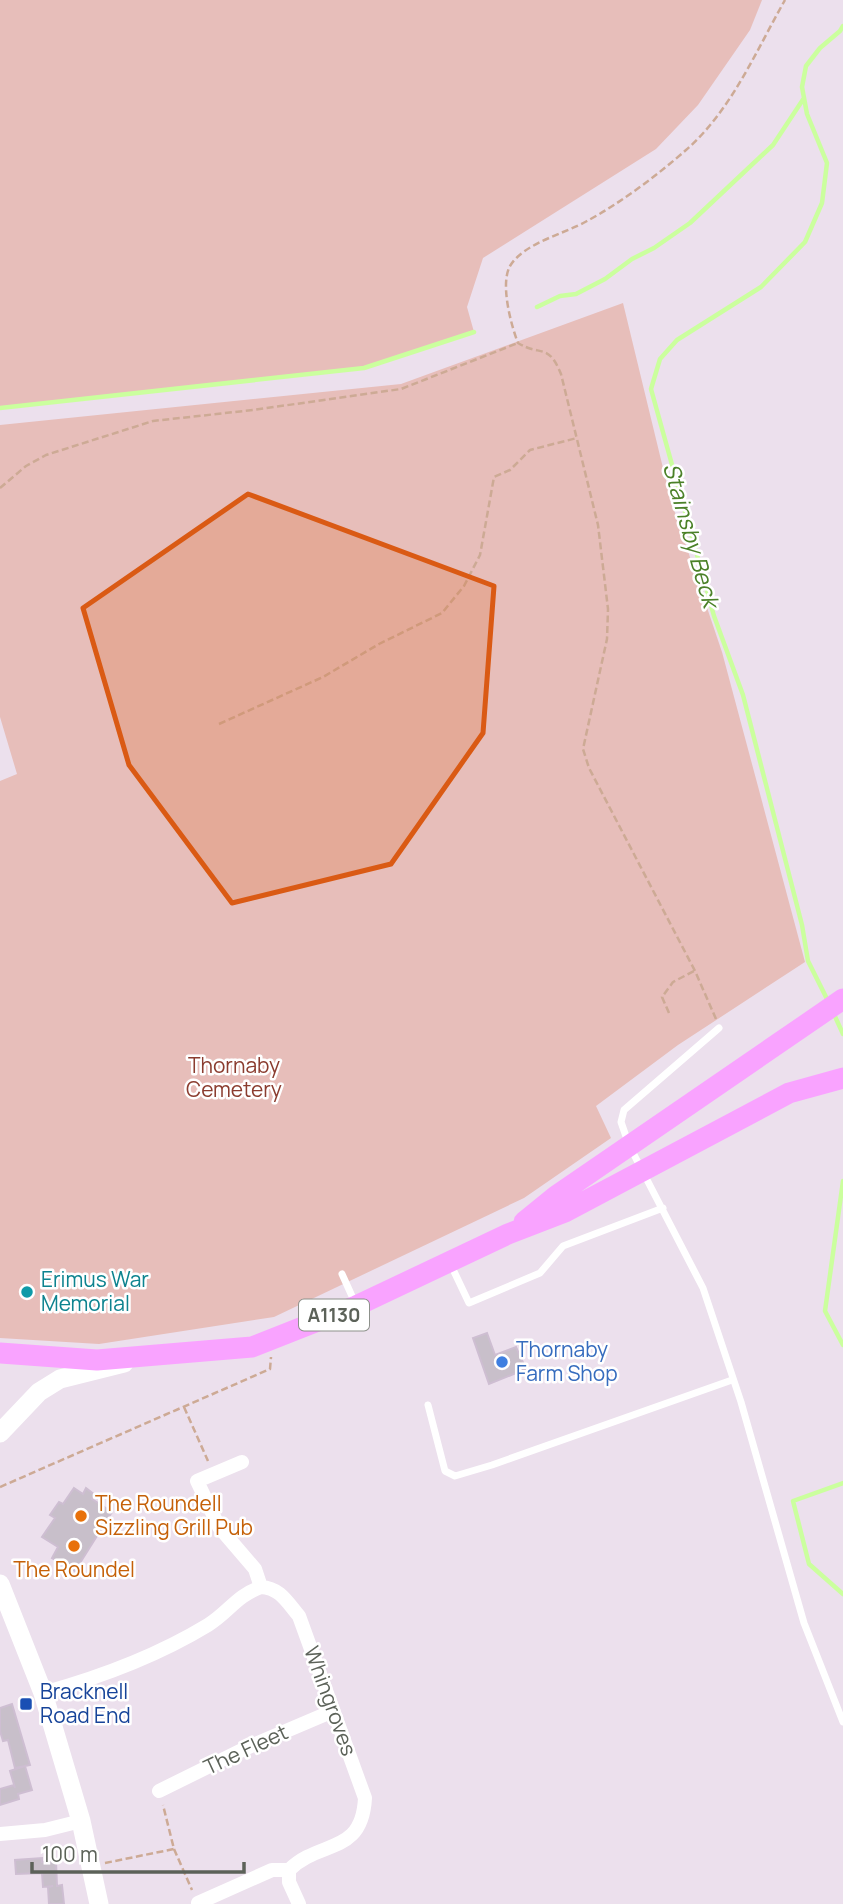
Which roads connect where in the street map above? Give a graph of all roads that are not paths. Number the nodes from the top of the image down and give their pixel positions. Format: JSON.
{"nodes":[{"id":1,"x":843,"y":1000,"type":"edge"},
{"id":2,"x":719,"y":1028,"type":"road end"},
{"id":3,"x":839,"y":1079,"type":"edge"},
{"id":4,"x":629,"y":1145,"type":"junction"},
{"id":5,"x":642,"y":1171,"type":"junction"},
{"id":6,"x":663,"y":1208,"type":"junction"},
{"id":7,"x":508,"y":1234,"type":"junction"},
{"id":8,"x":450,"y":1263,"type":"junction"},
{"id":9,"x":342,"y":1274,"type":"dead end"},
{"id":10,"x":356,"y":1306,"type":"junction"},
{"id":11,"x":0,"y":1353,"type":"edge"},
{"id":12,"x":148,"y":1356,"type":"junction"},
{"id":13,"x":732,"y":1380,"type":"junction"},
{"id":14,"x":428,"y":1405,"type":"dead end"},
{"id":15,"x":0,"y":1433,"type":"edge"},
{"id":16,"x":242,"y":1462,"type":"dead end"},
{"id":17,"x":0,"y":1584,"type":"edge"},
{"id":18,"x":261,"y":1587,"type":"junction"},
{"id":19,"x":43,"y":1693,"type":"junction"},
{"id":20,"x":333,"y":1711,"type":"junction"},
{"id":21,"x":843,"y":1722,"type":"edge"},
{"id":22,"x":159,"y":1791,"type":"road end"},
{"id":23,"x":81,"y":1821,"type":"junction"},
{"id":24,"x":0,"y":1835,"type":"edge"},
{"id":25,"x":289,"y":1870,"type":"junction"},
{"id":26,"x":198,"y":1903,"type":"edge"},
{"id":27,"x":99,"y":1904,"type":"edge"},
{"id":28,"x":299,"y":1904,"type":"edge"}],
"edges":[{"from":1,"to":4,"type":"main road","number":"A1130"},
{"from":2,"to":4,"type":"lane"},
{"from":3,"to":5,"type":"main road","number":"A1130"},
{"from":4,"to":5,"type":"lane"},
{"from":4,"to":7,"type":"main road","number":"A1130"},
{"from":5,"to":6,"type":"lane"},
{"from":5,"to":7,"type":"main road","number":"A1130"},
{"from":6,"to":8,"type":"lane"},
{"from":6,"to":13,"type":"lane"},
{"from":7,"to":8,"type":"main road","number":"A1130"},
{"from":8,"to":10,"type":"main road","number":"A1130"},
{"from":9,"to":10,"type":"lane"},
{"from":10,"to":12,"type":"main road","number":"A1130"},
{"from":11,"to":12,"type":"main road","number":"A1130"},
{"from":12,"to":15,"type":"street"},
{"from":13,"to":14,"type":"lane"},
{"from":13,"to":21,"type":"lane"},
{"from":16,"to":18,"type":"street"},
{"from":17,"to":19,"type":"street"},
{"from":18,"to":19,"type":"street"},
{"from":18,"to":20,"type":"street","name":"Whingroves"},
{"from":19,"to":23,"type":"street"},
{"from":20,"to":22,"type":"street","name":"The Fleet"},
{"from":20,"to":25,"type":"street","name":"Whingroves"},
{"from":23,"to":24,"type":"street"},
{"from":23,"to":27,"type":"street"},
{"from":25,"to":26,"type":"street","name":"Whingroves"},
{"from":25,"to":28,"type":"street"}]}
